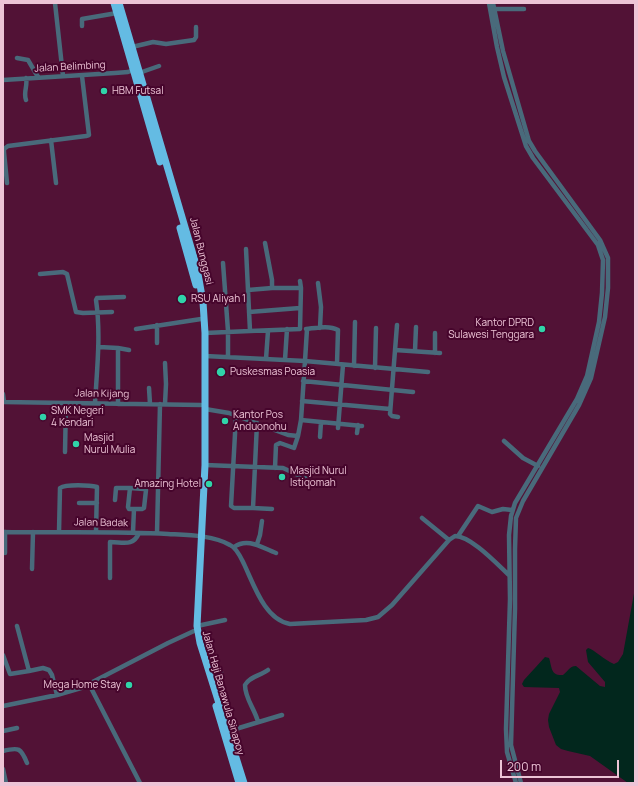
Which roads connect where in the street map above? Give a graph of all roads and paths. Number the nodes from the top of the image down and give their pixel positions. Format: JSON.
{"nodes":[{"id":1,"x":55,"y":3,"type":"edge"},
{"id":2,"x":114,"y":3,"type":"edge"},
{"id":3,"x":119,"y":3,"type":"edge"},
{"id":4,"x":489,"y":3,"type":"edge"},
{"id":5,"x":493,"y":3,"type":"edge"},
{"id":6,"x":494,"y":9,"type":"junction"},
{"id":7,"x":524,"y":9,"type":"dead end"},
{"id":8,"x":116,"y":13,"type":"junction"},
{"id":9,"x":82,"y":26,"type":"dead end"},
{"id":10,"x":196,"y":27,"type":"dead end"},
{"id":11,"x":132,"y":47,"type":"junction"},
{"id":12,"x":17,"y":58,"type":"dead end"},
{"id":13,"x":159,"y":66,"type":"dead end"},
{"id":14,"x":136,"y":70,"type":"junction"},
{"id":15,"x":63,"y":76,"type":"junction"},
{"id":16,"x":82,"y":76,"type":"junction"},
{"id":17,"x":38,"y":77,"type":"junction"},
{"id":18,"x":26,"y":78,"type":"junction"},
{"id":19,"x":3,"y":80,"type":"edge"},
{"id":20,"x":26,"y":100,"type":"dead end"},
{"id":21,"x":51,"y":140,"type":"junction"},
{"id":22,"x":7,"y":183,"type":"dead end"},
{"id":23,"x":56,"y":183,"type":"dead end"},
{"id":24,"x":265,"y":243,"type":"dead end"},
{"id":25,"x":246,"y":249,"type":"dead end"},
{"id":26,"x":223,"y":263,"type":"dead end"},
{"id":27,"x":193,"y":265,"type":"junction"},
{"id":28,"x":40,"y":274,"type":"dead end"},
{"id":29,"x":300,"y":281,"type":"dead end"},
{"id":30,"x":318,"y":283,"type":"dead end"},
{"id":31,"x":272,"y":288,"type":"junction"},
{"id":32,"x":301,"y":288,"type":"junction"},
{"id":33,"x":248,"y":290,"type":"junction"},
{"id":34,"x":124,"y":297,"type":"dead end"},
{"id":35,"x":300,"y":308,"type":"junction"},
{"id":36,"x":603,"y":310,"type":"junction"},
{"id":37,"x":112,"y":312,"type":"dead end"},
{"id":38,"x":249,"y":312,"type":"junction"},
{"id":39,"x":98,"y":313,"type":"junction"},
{"id":40,"x":602,"y":316,"type":"junction"},
{"id":41,"x":201,"y":319,"type":"junction"},
{"id":42,"x":355,"y":322,"type":"dead end"},
{"id":43,"x":157,"y":325,"type":"junction"},
{"id":44,"x":397,"y":325,"type":"dead end"},
{"id":45,"x":416,"y":327,"type":"dead end"},
{"id":46,"x":320,"y":328,"type":"junction"},
{"id":47,"x":376,"y":328,"type":"dead end"},
{"id":48,"x":136,"y":329,"type":"dead end"},
{"id":49,"x":286,"y":329,"type":"junction"},
{"id":50,"x":300,"y":329,"type":"junction"},
{"id":51,"x":307,"y":329,"type":"junction"},
{"id":52,"x":228,"y":331,"type":"junction"},
{"id":53,"x":250,"y":331,"type":"junction"},
{"id":54,"x":268,"y":331,"type":"junction"},
{"id":55,"x":205,"y":333,"type":"junction"},
{"id":56,"x":436,"y":334,"type":"dead end"},
{"id":57,"x":157,"y":343,"type":"dead end"},
{"id":58,"x":99,"y":347,"type":"junction"},
{"id":59,"x":118,"y":348,"type":"junction"},
{"id":60,"x":129,"y":350,"type":"dead end"},
{"id":61,"x":395,"y":350,"type":"junction"},
{"id":62,"x":415,"y":351,"type":"junction"},
{"id":63,"x":205,"y":356,"type":"junction"},
{"id":64,"x":228,"y":356,"type":"junction"},
{"id":65,"x":266,"y":359,"type":"junction"},
{"id":66,"x":285,"y":360,"type":"junction"},
{"id":67,"x":305,"y":361,"type":"junction"},
{"id":68,"x":164,"y":362,"type":"dead end"},
{"id":69,"x":337,"y":364,"type":"junction"},
{"id":70,"x":343,"y":365,"type":"junction"},
{"id":71,"x":354,"y":366,"type":"junction"},
{"id":72,"x":203,"y":368,"type":"junction"},
{"id":73,"x":376,"y":368,"type":"junction"},
{"id":74,"x":394,"y":369,"type":"junction"},
{"id":75,"x":428,"y":372,"type":"dead end"},
{"id":76,"x":303,"y":381,"type":"junction"},
{"id":77,"x":341,"y":385,"type":"junction"},
{"id":78,"x":149,"y":388,"type":"dead end"},
{"id":79,"x":392,"y":390,"type":"junction"},
{"id":80,"x":413,"y":392,"type":"dead end"},
{"id":81,"x":3,"y":394,"type":"edge"},
{"id":82,"x":302,"y":401,"type":"junction"},
{"id":83,"x":3,"y":402,"type":"edge"},
{"id":84,"x":66,"y":403,"type":"junction"},
{"id":85,"x":95,"y":403,"type":"junction"},
{"id":86,"x":118,"y":404,"type":"junction"},
{"id":87,"x":150,"y":404,"type":"junction"},
{"id":88,"x":163,"y":404,"type":"junction"},
{"id":89,"x":340,"y":404,"type":"junction"},
{"id":90,"x":203,"y":407,"type":"junction"},
{"id":91,"x":390,"y":409,"type":"junction"},
{"id":92,"x":236,"y":416,"type":"junction"},
{"id":93,"x":398,"y":417,"type":"dead end"},
{"id":94,"x":301,"y":420,"type":"junction"},
{"id":95,"x":321,"y":422,"type":"junction"},
{"id":96,"x":257,"y":424,"type":"junction"},
{"id":97,"x":338,"y":426,"type":"junction"},
{"id":98,"x":357,"y":433,"type":"dead end"},
{"id":99,"x":298,"y":436,"type":"junction"},
{"id":100,"x":320,"y":437,"type":"dead end"},
{"id":101,"x":504,"y":441,"type":"dead end"},
{"id":102,"x":65,"y":452,"type":"dead end"},
{"id":103,"x":204,"y":465,"type":"junction"},
{"id":104,"x":232,"y":466,"type":"junction"},
{"id":105,"x":254,"y":466,"type":"junction"},
{"id":106,"x":538,"y":466,"type":"junction"},
{"id":107,"x":275,"y":468,"type":"junction"},
{"id":108,"x":311,"y":481,"type":"dead end"},
{"id":109,"x":130,"y":488,"type":"junction"},
{"id":110,"x":115,"y":500,"type":"dead end"},
{"id":111,"x":97,"y":503,"type":"junction"},
{"id":112,"x":79,"y":504,"type":"dead end"},
{"id":113,"x":253,"y":508,"type":"junction"},
{"id":114,"x":134,"y":509,"type":"junction"},
{"id":115,"x":272,"y":509,"type":"dead end"},
{"id":116,"x":512,"y":510,"type":"junction"},
{"id":117,"x":422,"y":518,"type":"dead end"},
{"id":118,"x":262,"y":521,"type":"dead end"},
{"id":119,"x":4,"y":532,"type":"edge"},
{"id":120,"x":33,"y":532,"type":"junction"},
{"id":121,"x":59,"y":532,"type":"junction"},
{"id":122,"x":96,"y":532,"type":"junction"},
{"id":123,"x":111,"y":532,"type":"junction"},
{"id":124,"x":133,"y":532,"type":"junction"},
{"id":125,"x":138,"y":533,"type":"junction"},
{"id":126,"x":157,"y":534,"type":"junction"},
{"id":127,"x":200,"y":536,"type":"junction"},
{"id":128,"x":458,"y":536,"type":"junction"},
{"id":129,"x":449,"y":540,"type":"junction"},
{"id":130,"x":110,"y":542,"type":"junction"},
{"id":131,"x":257,"y":544,"type":"junction"},
{"id":132,"x":234,"y":547,"type":"junction"},
{"id":133,"x":6,"y":553,"type":"dead end"},
{"id":134,"x":276,"y":553,"type":"dead end"},
{"id":135,"x":32,"y":569,"type":"dead end"},
{"id":136,"x":509,"y":574,"type":"junction"},
{"id":137,"x":110,"y":578,"type":"dead end"},
{"id":138,"x":512,"y":599,"type":"junction"},
{"id":139,"x":225,"y":620,"type":"dead end"},
{"id":140,"x":17,"y":626,"type":"dead end"},
{"id":141,"x":196,"y":629,"type":"junction"},
{"id":142,"x":198,"y":643,"type":"junction"},
{"id":143,"x":3,"y":655,"type":"edge"},
{"id":144,"x":268,"y":670,"type":"dead end"},
{"id":145,"x":29,"y":671,"type":"junction"},
{"id":146,"x":221,"y":672,"type":"dead end"},
{"id":147,"x":89,"y":684,"type":"junction"},
{"id":148,"x":214,"y":684,"type":"junction"},
{"id":149,"x":57,"y":694,"type":"junction"},
{"id":150,"x":3,"y":706,"type":"edge"},
{"id":151,"x":282,"y":715,"type":"dead end"},
{"id":152,"x":258,"y":722,"type":"junction"},
{"id":153,"x":508,"y":726,"type":"junction"},
{"id":154,"x":16,"y":728,"type":"dead end"},
{"id":155,"x":3,"y":731,"type":"edge"},
{"id":156,"x":229,"y":731,"type":"junction"},
{"id":157,"x":3,"y":751,"type":"edge"},
{"id":158,"x":27,"y":764,"type":"dead end"},
{"id":159,"x":3,"y":771,"type":"edge"},
{"id":160,"x":6,"y":783,"type":"edge"},
{"id":161,"x":140,"y":783,"type":"edge"},
{"id":162,"x":239,"y":783,"type":"edge"},
{"id":163,"x":244,"y":783,"type":"edge"},
{"id":164,"x":516,"y":783,"type":"edge"},
{"id":165,"x":521,"y":783,"type":"edge"}],
"edges":[{"from":1,"to":15,"type":"street"},
{"from":2,"to":8,"type":"highway","name":"Jalan Bunggasi"},
{"from":3,"to":11,"type":"highway","name":"Jalan Bunggasi"},
{"from":4,"to":36,"type":"street"},
{"from":5,"to":6,"type":"street"},
{"from":6,"to":7,"type":"street"},
{"from":6,"to":36,"type":"street"},
{"from":8,"to":9,"type":"street"},
{"from":8,"to":14,"type":"highway","name":"Jalan Bunggasi"},
{"from":10,"to":11,"type":"street"},
{"from":11,"to":14,"type":"highway","name":"Jalan Bunggasi"},
{"from":12,"to":17,"type":"street"},
{"from":13,"to":14,"type":"street","name":"Jalan Belimbing"},
{"from":14,"to":16,"type":"street","name":"Jalan Belimbing"},
{"from":14,"to":27,"type":"highway","name":"Jalan Bunggasi"},
{"from":15,"to":16,"type":"street","name":"Jalan Belimbing"},
{"from":15,"to":17,"type":"street","name":"Jalan Belimbing"},
{"from":16,"to":21,"type":"street"},
{"from":17,"to":18,"type":"street","name":"Jalan Belimbing"},
{"from":18,"to":19,"type":"street","name":"Jalan Belimbing"},
{"from":18,"to":20,"type":"street"},
{"from":21,"to":22,"type":"street"},
{"from":21,"to":23,"type":"street"},
{"from":24,"to":31,"type":"street"},
{"from":25,"to":33,"type":"street"},
{"from":26,"to":52,"type":"street"},
{"from":27,"to":41,"type":"highway","name":"Jalan Bunggasi"},
{"from":27,"to":55,"type":"highway","name":"Jalan Bunggasi"},
{"from":28,"to":39,"type":"street"},
{"from":29,"to":32,"type":"street"},
{"from":30,"to":46,"type":"street"},
{"from":31,"to":32,"type":"street"},
{"from":31,"to":33,"type":"street"},
{"from":32,"to":35,"type":"street"},
{"from":33,"to":38,"type":"street"},
{"from":34,"to":39,"type":"street"},
{"from":35,"to":38,"type":"street"},
{"from":35,"to":50,"type":"street"},
{"from":36,"to":40,"type":"street"},
{"from":37,"to":39,"type":"street"},
{"from":38,"to":53,"type":"street"},
{"from":39,"to":58,"type":"street"},
{"from":40,"to":106,"type":"street"},
{"from":40,"to":138,"type":"street"},
{"from":41,"to":43,"type":"street"},
{"from":41,"to":72,"type":"highway","name":"Jalan Bunggasi"},
{"from":42,"to":71,"type":"street"},
{"from":43,"to":48,"type":"street"},
{"from":43,"to":57,"type":"street"},
{"from":44,"to":61,"type":"street"},
{"from":45,"to":62,"type":"street"},
{"from":46,"to":51,"type":"street"},
{"from":46,"to":69,"type":"street"},
{"from":47,"to":73,"type":"street"},
{"from":49,"to":50,"type":"street"},
{"from":49,"to":54,"type":"street"},
{"from":49,"to":66,"type":"street"},
{"from":50,"to":51,"type":"street"},
{"from":51,"to":67,"type":"street"},
{"from":52,"to":53,"type":"street"},
{"from":52,"to":55,"type":"street"},
{"from":52,"to":64,"type":"street"},
{"from":53,"to":54,"type":"street"},
{"from":54,"to":65,"type":"street"},
{"from":55,"to":63,"type":"highway","name":"Jalan Bunggasi"},
{"from":56,"to":62,"type":"street"},
{"from":58,"to":59,"type":"street"},
{"from":58,"to":85,"type":"street"},
{"from":59,"to":60,"type":"street"},
{"from":59,"to":86,"type":"street"},
{"from":61,"to":62,"type":"street"},
{"from":61,"to":74,"type":"street"},
{"from":63,"to":64,"type":"street"},
{"from":63,"to":72,"type":"highway","name":"Jalan Bunggasi"},
{"from":64,"to":65,"type":"street"},
{"from":65,"to":66,"type":"street"},
{"from":66,"to":67,"type":"street"},
{"from":67,"to":69,"type":"street"},
{"from":67,"to":76,"type":"street"},
{"from":68,"to":88,"type":"street"},
{"from":69,"to":70,"type":"street"},
{"from":70,"to":71,"type":"street"},
{"from":70,"to":77,"type":"street"},
{"from":71,"to":73,"type":"street"},
{"from":72,"to":90,"type":"highway","name":"Jalan Bunggasi"},
{"from":73,"to":74,"type":"street"},
{"from":74,"to":75,"type":"street"},
{"from":74,"to":79,"type":"street"},
{"from":76,"to":77,"type":"street"},
{"from":76,"to":82,"type":"street"},
{"from":77,"to":79,"type":"street"},
{"from":77,"to":89,"type":"street"},
{"from":78,"to":87,"type":"street"},
{"from":79,"to":80,"type":"street"},
{"from":79,"to":91,"type":"street"},
{"from":81,"to":83,"type":"street"},
{"from":82,"to":89,"type":"street"},
{"from":82,"to":94,"type":"street"},
{"from":83,"to":84,"type":"street","name":"Jalan Kijang"},
{"from":84,"to":85,"type":"street","name":"Jalan Kijang"},
{"from":84,"to":102,"type":"street"},
{"from":85,"to":86,"type":"street","name":"Jalan Kijang"},
{"from":86,"to":87,"type":"street","name":"Jalan Kijang"},
{"from":87,"to":88,"type":"street","name":"Jalan Kijang"},
{"from":88,"to":90,"type":"street","name":"Jalan Kijang"},
{"from":88,"to":126,"type":"street"},
{"from":89,"to":91,"type":"street"},
{"from":89,"to":97,"type":"street"},
{"from":90,"to":92,"type":"street","name":"Jalan Kijang"},
{"from":90,"to":103,"type":"highway","name":"Jalan Bunggasi"},
{"from":90,"to":127,"type":"highway","name":"Jalan Bunggasi"},
{"from":91,"to":93,"type":"street"},
{"from":92,"to":96,"type":"street","name":"Jalan Kijang"},
{"from":92,"to":104,"type":"street"},
{"from":94,"to":95,"type":"street"},
{"from":94,"to":99,"type":"street"},
{"from":95,"to":97,"type":"street"},
{"from":95,"to":100,"type":"street"},
{"from":96,"to":99,"type":"street","name":"Jalan Kijang"},
{"from":96,"to":105,"type":"street"},
{"from":97,"to":98,"type":"street"},
{"from":99,"to":107,"type":"street"},
{"from":101,"to":106,"type":"street"},
{"from":103,"to":104,"type":"street"},
{"from":103,"to":127,"type":"highway","name":"Jalan Bunggasi"},
{"from":104,"to":105,"type":"street"},
{"from":104,"to":113,"type":"street"},
{"from":105,"to":107,"type":"street"},
{"from":105,"to":113,"type":"street"},
{"from":106,"to":116,"type":"street"},
{"from":107,"to":108,"type":"street"},
{"from":109,"to":110,"type":"street"},
{"from":109,"to":114,"type":"street"},
{"from":109,"to":114,"type":"street"},
{"from":111,"to":112,"type":"street"},
{"from":111,"to":121,"type":"street"},
{"from":111,"to":122,"type":"street"},
{"from":113,"to":115,"type":"street"},
{"from":114,"to":124,"type":"street"},
{"from":116,"to":128,"type":"street"},
{"from":116,"to":136,"type":"street"},
{"from":117,"to":129,"type":"street"},
{"from":118,"to":131,"type":"street"},
{"from":119,"to":120,"type":"street","name":"Jalan Badak"},
{"from":119,"to":133,"type":"street"},
{"from":120,"to":121,"type":"street","name":"Jalan Badak"},
{"from":120,"to":135,"type":"street"},
{"from":121,"to":122,"type":"street","name":"Jalan Badak"},
{"from":122,"to":123,"type":"street","name":"Jalan Badak"},
{"from":123,"to":124,"type":"street","name":"Jalan Badak"},
{"from":123,"to":130,"type":"street"},
{"from":124,"to":125,"type":"street","name":"Jalan Badak"},
{"from":125,"to":126,"type":"street","name":"Jalan Badak"},
{"from":125,"to":130,"type":"street"},
{"from":126,"to":127,"type":"street","name":"Jalan Badak"},
{"from":127,"to":132,"type":"street","name":"Jalan Badak"},
{"from":127,"to":141,"type":"highway","name":"Jalan Haji Banawula Sinapoy"},
{"from":128,"to":129,"type":"street"},
{"from":128,"to":136,"type":"street"},
{"from":129,"to":132,"type":"street"},
{"from":130,"to":137,"type":"street"},
{"from":131,"to":132,"type":"street"},
{"from":131,"to":134,"type":"street"},
{"from":136,"to":138,"type":"street"},
{"from":138,"to":153,"type":"street"},
{"from":139,"to":141,"type":"street"},
{"from":140,"to":145,"type":"street"},
{"from":141,"to":142,"type":"highway","name":"Jalan Haji Banawula Sinapoy"},
{"from":141,"to":147,"type":"street"},
{"from":142,"to":148,"type":"highway","name":"Jalan Haji Banawula Sinapoy"},
{"from":142,"to":162,"type":"highway","name":"Jalan Haji Banawula Sinapoy"},
{"from":143,"to":145,"type":"street"},
{"from":144,"to":152,"type":"street"},
{"from":145,"to":149,"type":"street"},
{"from":146,"to":148,"type":"street"},
{"from":147,"to":149,"type":"street"},
{"from":147,"to":161,"type":"street"},
{"from":148,"to":156,"type":"highway","name":"Jalan Haji Banawula Sinapoy"},
{"from":149,"to":150,"type":"street"},
{"from":151,"to":152,"type":"street"},
{"from":152,"to":156,"type":"street"},
{"from":153,"to":164,"type":"street"},
{"from":153,"to":165,"type":"street"},
{"from":154,"to":155,"type":"street"},
{"from":156,"to":163,"type":"highway","name":"Jalan Haji Banawula Sinapoy"},
{"from":157,"to":158,"type":"street"},
{"from":159,"to":160,"type":"street"}]}
